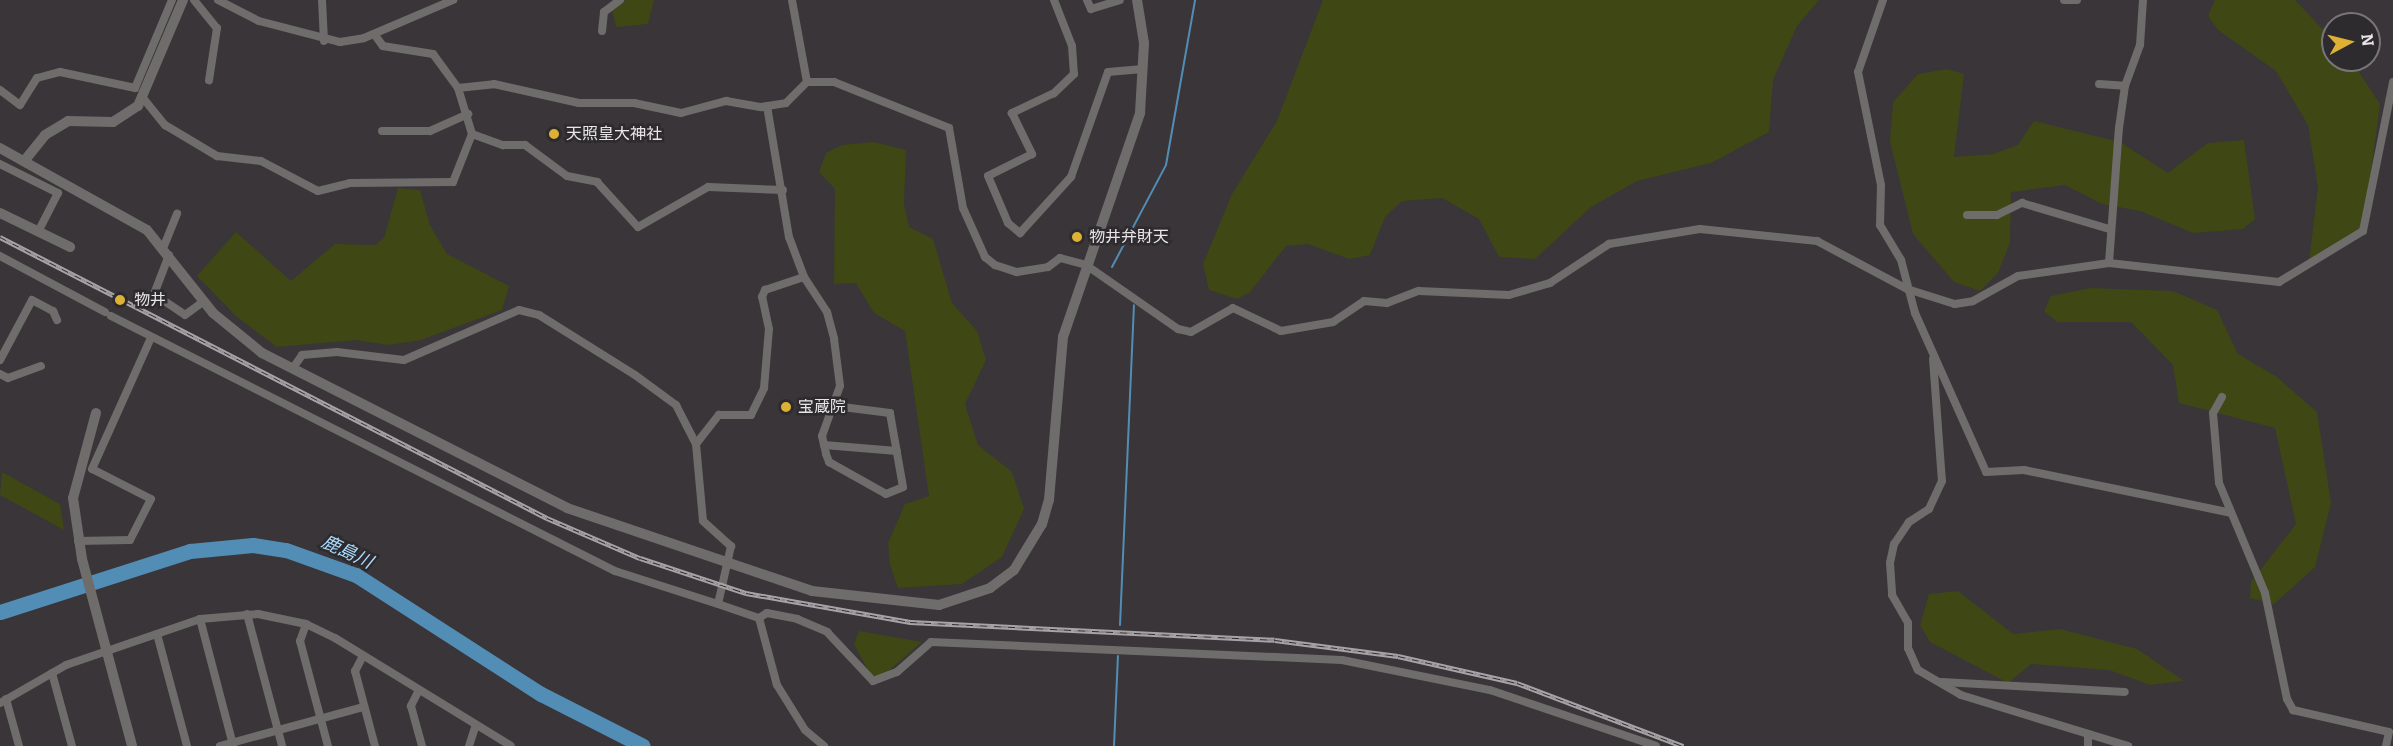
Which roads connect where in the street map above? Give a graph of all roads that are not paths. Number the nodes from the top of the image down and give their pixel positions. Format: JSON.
{"nodes":[{"id":1,"x":172,"y":0,"type":"edge"},
{"id":2,"x":183,"y":0,"type":"edge"},
{"id":3,"x":194,"y":0,"type":"edge"},
{"id":4,"x":218,"y":0,"type":"edge"},
{"id":5,"x":322,"y":0,"type":"edge"},
{"id":6,"x":453,"y":0,"type":"edge"},
{"id":7,"x":620,"y":0,"type":"edge"},
{"id":8,"x":792,"y":0,"type":"edge"},
{"id":9,"x":1054,"y":0,"type":"edge"},
{"id":10,"x":1087,"y":0,"type":"edge"},
{"id":11,"x":1120,"y":0,"type":"edge"},
{"id":12,"x":1137,"y":0,"type":"edge"},
{"id":13,"x":1883,"y":0,"type":"edge"},
{"id":14,"x":2064,"y":0,"type":"edge"},
{"id":15,"x":2077,"y":0,"type":"edge"},
{"id":16,"x":2143,"y":0,"type":"edge"},
{"id":17,"x":602,"y":31,"type":"dead end"},
{"id":18,"x":374,"y":34,"type":"junction"},
{"id":19,"x":324,"y":41,"type":"junction"},
{"id":20,"x":1143,"y":69,"type":"junction"},
{"id":21,"x":209,"y":80,"type":"dead end"},
{"id":22,"x":807,"y":82,"type":"junction"},
{"id":23,"x":2393,"y":82,"type":"edge"},
{"id":24,"x":2099,"y":84,"type":"dead end"},
{"id":25,"x":2125,"y":86,"type":"junction"},
{"id":26,"x":458,"y":88,"type":"junction"},
{"id":27,"x":0,"y":90,"type":"edge"},
{"id":28,"x":143,"y":98,"type":"junction"},
{"id":29,"x":767,"y":106,"type":"junction"},
{"id":30,"x":468,"y":114,"type":"junction"},
{"id":31,"x":382,"y":131,"type":"dead end"},
{"id":32,"x":472,"y":134,"type":"junction"},
{"id":33,"x":0,"y":148,"type":"edge"},
{"id":34,"x":205,"y":149,"type":"junction"},
{"id":35,"x":193,"y":151,"type":"dead end"},
{"id":36,"x":25,"y":160,"type":"junction"},
{"id":37,"x":0,"y":165,"type":"edge"},
{"id":38,"x":783,"y":190,"type":"junction"},
{"id":39,"x":0,"y":213,"type":"edge"},
{"id":40,"x":177,"y":214,"type":"dead end"},
{"id":41,"x":1967,"y":215,"type":"dead end"},
{"id":42,"x":2109,"y":229,"type":"junction"},
{"id":43,"x":38,"y":232,"type":"junction"},
{"id":44,"x":70,"y":247,"type":"dead end"},
{"id":45,"x":167,"y":250,"type":"junction"},
{"id":46,"x":0,"y":256,"type":"edge"},
{"id":47,"x":2109,"y":263,"type":"junction"},
{"id":48,"x":1086,"y":265,"type":"junction"},
{"id":49,"x":804,"y":277,"type":"junction"},
{"id":50,"x":1907,"y":289,"type":"junction"},
{"id":51,"x":203,"y":302,"type":"junction"},
{"id":52,"x":57,"y":320,"type":"dead end"},
{"id":53,"x":150,"y":338,"type":"junction"},
{"id":54,"x":1933,"y":355,"type":"junction"},
{"id":55,"x":0,"y":360,"type":"edge"},
{"id":56,"x":41,"y":366,"type":"dead end"},
{"id":57,"x":293,"y":368,"type":"junction"},
{"id":58,"x":0,"y":374,"type":"edge"},
{"id":59,"x":2222,"y":397,"type":"dead end"},
{"id":60,"x":834,"y":406,"type":"junction"},
{"id":61,"x":96,"y":413,"type":"dead end"},
{"id":62,"x":696,"y":444,"type":"junction"},
{"id":63,"x":824,"y":445,"type":"junction"},
{"id":64,"x":897,"y":451,"type":"junction"},
{"id":65,"x":2231,"y":513,"type":"junction"},
{"id":66,"x":78,"y":541,"type":"junction"},
{"id":67,"x":728,"y":566,"type":"junction"},
{"id":68,"x":718,"y":604,"type":"junction"},
{"id":69,"x":247,"y":614,"type":"junction"},
{"id":70,"x":759,"y":618,"type":"junction"},
{"id":71,"x":200,"y":619,"type":"junction"},
{"id":72,"x":306,"y":624,"type":"junction"},
{"id":73,"x":157,"y":634,"type":"junction"},
{"id":74,"x":108,"y":653,"type":"junction"},
{"id":75,"x":363,"y":656,"type":"junction"},
{"id":76,"x":52,"y":673,"type":"junction"},
{"id":77,"x":1940,"y":682,"type":"junction"},
{"id":78,"x":419,"y":690,"type":"junction"},
{"id":79,"x":2125,"y":692,"type":"dead end"},
{"id":80,"x":3,"y":701,"type":"edge"},
{"id":81,"x":364,"y":707,"type":"junction"},
{"id":82,"x":321,"y":719,"type":"junction"},
{"id":83,"x":476,"y":724,"type":"junction"},
{"id":84,"x":278,"y":730,"type":"junction"},
{"id":85,"x":2088,"y":734,"type":"junction"},
{"id":86,"x":233,"y":744,"type":"edge"},
{"id":87,"x":19,"y":746,"type":"edge"},
{"id":88,"x":72,"y":746,"type":"edge"},
{"id":89,"x":132,"y":746,"type":"edge"},
{"id":90,"x":186,"y":746,"type":"edge"},
{"id":91,"x":220,"y":746,"type":"edge"},
{"id":92,"x":282,"y":746,"type":"edge"},
{"id":93,"x":328,"y":746,"type":"edge"},
{"id":94,"x":375,"y":746,"type":"edge"},
{"id":95,"x":422,"y":746,"type":"edge"},
{"id":96,"x":469,"y":746,"type":"edge"},
{"id":97,"x":511,"y":746,"type":"edge"},
{"id":98,"x":824,"y":746,"type":"edge"},
{"id":99,"x":1656,"y":746,"type":"edge"},
{"id":100,"x":2088,"y":746,"type":"edge"},
{"id":101,"x":2128,"y":746,"type":"edge"},
{"id":102,"x":2386,"y":746,"type":"edge"}],
"edges":[{"from":1,"to":27,"type":"street"},
{"from":2,"to":28,"type":"street"},
{"from":3,"to":21,"type":"street"},
{"from":4,"to":19,"type":"street"},
{"from":5,"to":19,"type":"street"},
{"from":6,"to":18,"type":"street"},
{"from":7,"to":17,"type":"street"},
{"from":8,"to":22,"type":"street"},
{"from":9,"to":20,"type":"street"},
{"from":10,"to":11,"type":"street"},
{"from":12,"to":20,"type":"street"},
{"from":13,"to":50,"type":"street"},
{"from":14,"to":15,"type":"street"},
{"from":16,"to":25,"type":"street"},
{"from":18,"to":19,"type":"street"},
{"from":18,"to":26,"type":"street"},
{"from":20,"to":48,"type":"street"},
{"from":22,"to":29,"type":"street"},
{"from":22,"to":48,"type":"street"},
{"from":23,"to":47,"type":"street"},
{"from":24,"to":25,"type":"street"},
{"from":25,"to":42,"type":"street"},
{"from":26,"to":29,"type":"street"},
{"from":26,"to":30,"type":"street"},
{"from":28,"to":34,"type":"street"},
{"from":28,"to":36,"type":"street"},
{"from":29,"to":38,"type":"street"},
{"from":30,"to":31,"type":"street"},
{"from":30,"to":32,"type":"street"},
{"from":32,"to":34,"type":"street"},
{"from":32,"to":38,"type":"street"},
{"from":33,"to":36,"type":"street"},
{"from":34,"to":35,"type":"street"},
{"from":36,"to":45,"type":"street"},
{"from":37,"to":43,"type":"street"},
{"from":38,"to":49,"type":"street"},
{"from":39,"to":43,"type":"street"},
{"from":40,"to":45,"type":"street"},
{"from":41,"to":42,"type":"street"},
{"from":42,"to":47,"type":"street"},
{"from":43,"to":44,"type":"street"},
{"from":45,"to":51,"type":"street"},
{"from":45,"to":51,"type":"street"},
{"from":46,"to":53,"type":"street"},
{"from":47,"to":50,"type":"street"},
{"from":48,"to":50,"type":"street"},
{"from":48,"to":67,"type":"street"},
{"from":49,"to":60,"type":"street"},
{"from":49,"to":62,"type":"street"},
{"from":50,"to":54,"type":"street"},
{"from":51,"to":57,"type":"street"},
{"from":52,"to":55,"type":"street"},
{"from":53,"to":66,"type":"street"},
{"from":53,"to":68,"type":"street"},
{"from":54,"to":65,"type":"street"},
{"from":54,"to":77,"type":"street"},
{"from":56,"to":58,"type":"street"},
{"from":57,"to":62,"type":"street"},
{"from":57,"to":67,"type":"street"},
{"from":59,"to":65,"type":"street"},
{"from":60,"to":63,"type":"street"},
{"from":60,"to":64,"type":"street"},
{"from":61,"to":66,"type":"street"},
{"from":62,"to":67,"type":"street"},
{"from":63,"to":64,"type":"street"},
{"from":63,"to":64,"type":"street"},
{"from":65,"to":102,"type":"street"},
{"from":66,"to":74,"type":"street"},
{"from":67,"to":68,"type":"street"},
{"from":68,"to":70,"type":"street"},
{"from":69,"to":71,"type":"street"},
{"from":69,"to":72,"type":"street"},
{"from":69,"to":84,"type":"street"},
{"from":70,"to":98,"type":"street"},
{"from":70,"to":99,"type":"street"},
{"from":71,"to":73,"type":"street"},
{"from":71,"to":86,"type":"street"},
{"from":72,"to":75,"type":"street"},
{"from":72,"to":82,"type":"street"},
{"from":73,"to":74,"type":"street"},
{"from":73,"to":90,"type":"street"},
{"from":74,"to":76,"type":"street"},
{"from":74,"to":89,"type":"street"},
{"from":75,"to":78,"type":"street"},
{"from":75,"to":81,"type":"street"},
{"from":76,"to":80,"type":"street"},
{"from":76,"to":88,"type":"street"},
{"from":77,"to":79,"type":"street"},
{"from":77,"to":85,"type":"street"},
{"from":78,"to":83,"type":"street"},
{"from":78,"to":95,"type":"street"},
{"from":80,"to":87,"type":"street"},
{"from":81,"to":82,"type":"street"},
{"from":81,"to":94,"type":"street"},
{"from":82,"to":84,"type":"street"},
{"from":82,"to":93,"type":"street"},
{"from":83,"to":96,"type":"street"},
{"from":83,"to":97,"type":"street"},
{"from":84,"to":86,"type":"street"},
{"from":84,"to":92,"type":"street"},
{"from":85,"to":100,"type":"street"},
{"from":85,"to":101,"type":"street"},
{"from":86,"to":91,"type":"street"}]}
